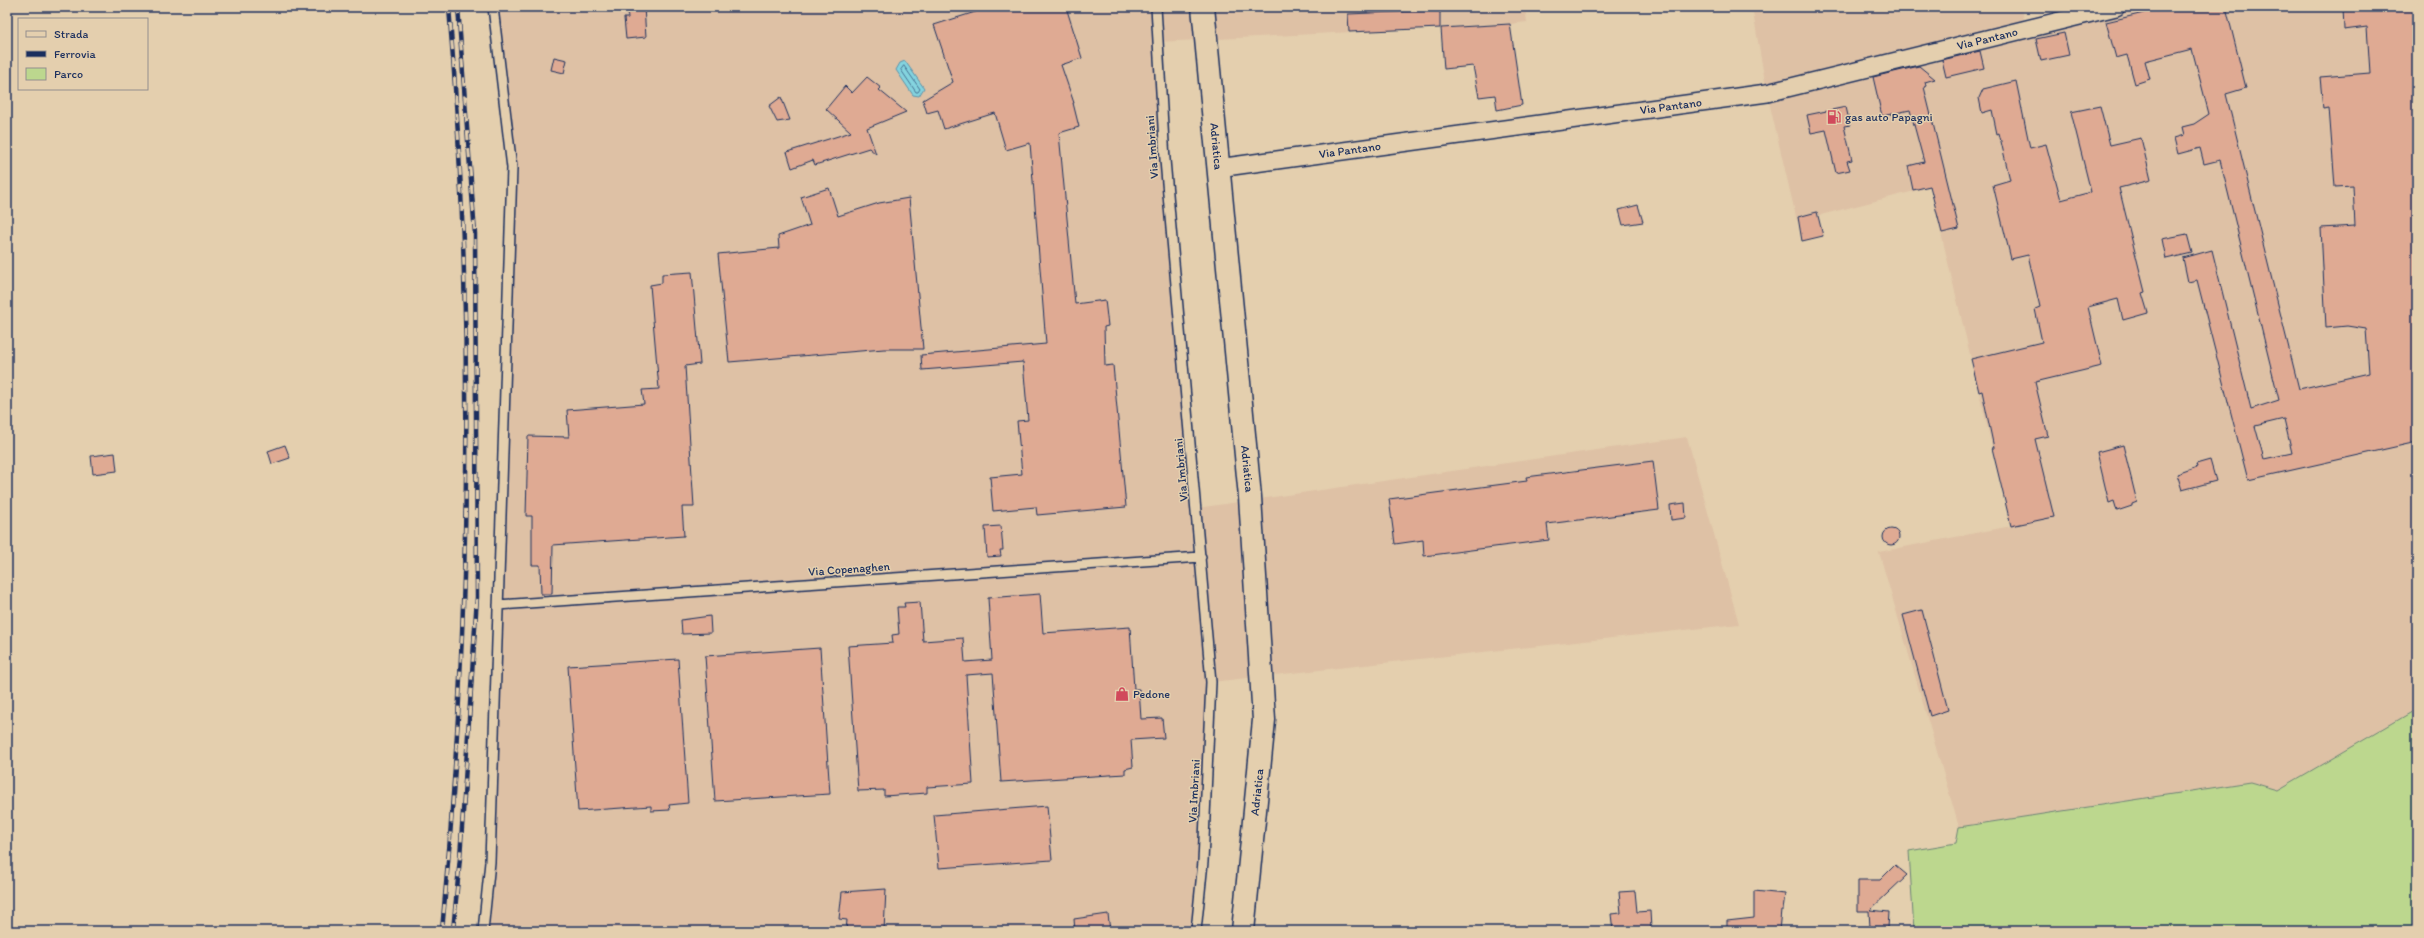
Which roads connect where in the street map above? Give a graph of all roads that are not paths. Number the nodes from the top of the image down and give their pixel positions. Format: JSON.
{"nodes":[{"id":1,"x":493,"y":7,"type":"edge"},
{"id":2,"x":1156,"y":7,"type":"edge"},
{"id":3,"x":1203,"y":7,"type":"edge"},
{"id":4,"x":2116,"y":7,"type":"edge"},
{"id":5,"x":1218,"y":168,"type":"junction"},
{"id":6,"x":1201,"y":556,"type":"junction"},
{"id":7,"x":498,"y":605,"type":"junction"},
{"id":8,"x":483,"y":931,"type":"edge"},
{"id":9,"x":1196,"y":931,"type":"edge"},
{"id":10,"x":1243,"y":931,"type":"edge"}],
"edges":[{"from":1,"to":7,"type":"lane"},
{"from":2,"to":6,"type":"lane","name":"Via Imbriani"},
{"from":3,"to":5,"type":"main road","name":"Adriatica"},
{"from":4,"to":5,"type":"street","name":"Via Pantano"},
{"from":5,"to":10,"type":"main road","name":"Adriatica"},
{"from":6,"to":7,"type":"lane","name":"Via Copenaghen"},
{"from":6,"to":9,"type":"lane","name":"Via Imbriani"},
{"from":7,"to":8,"type":"lane"}]}
